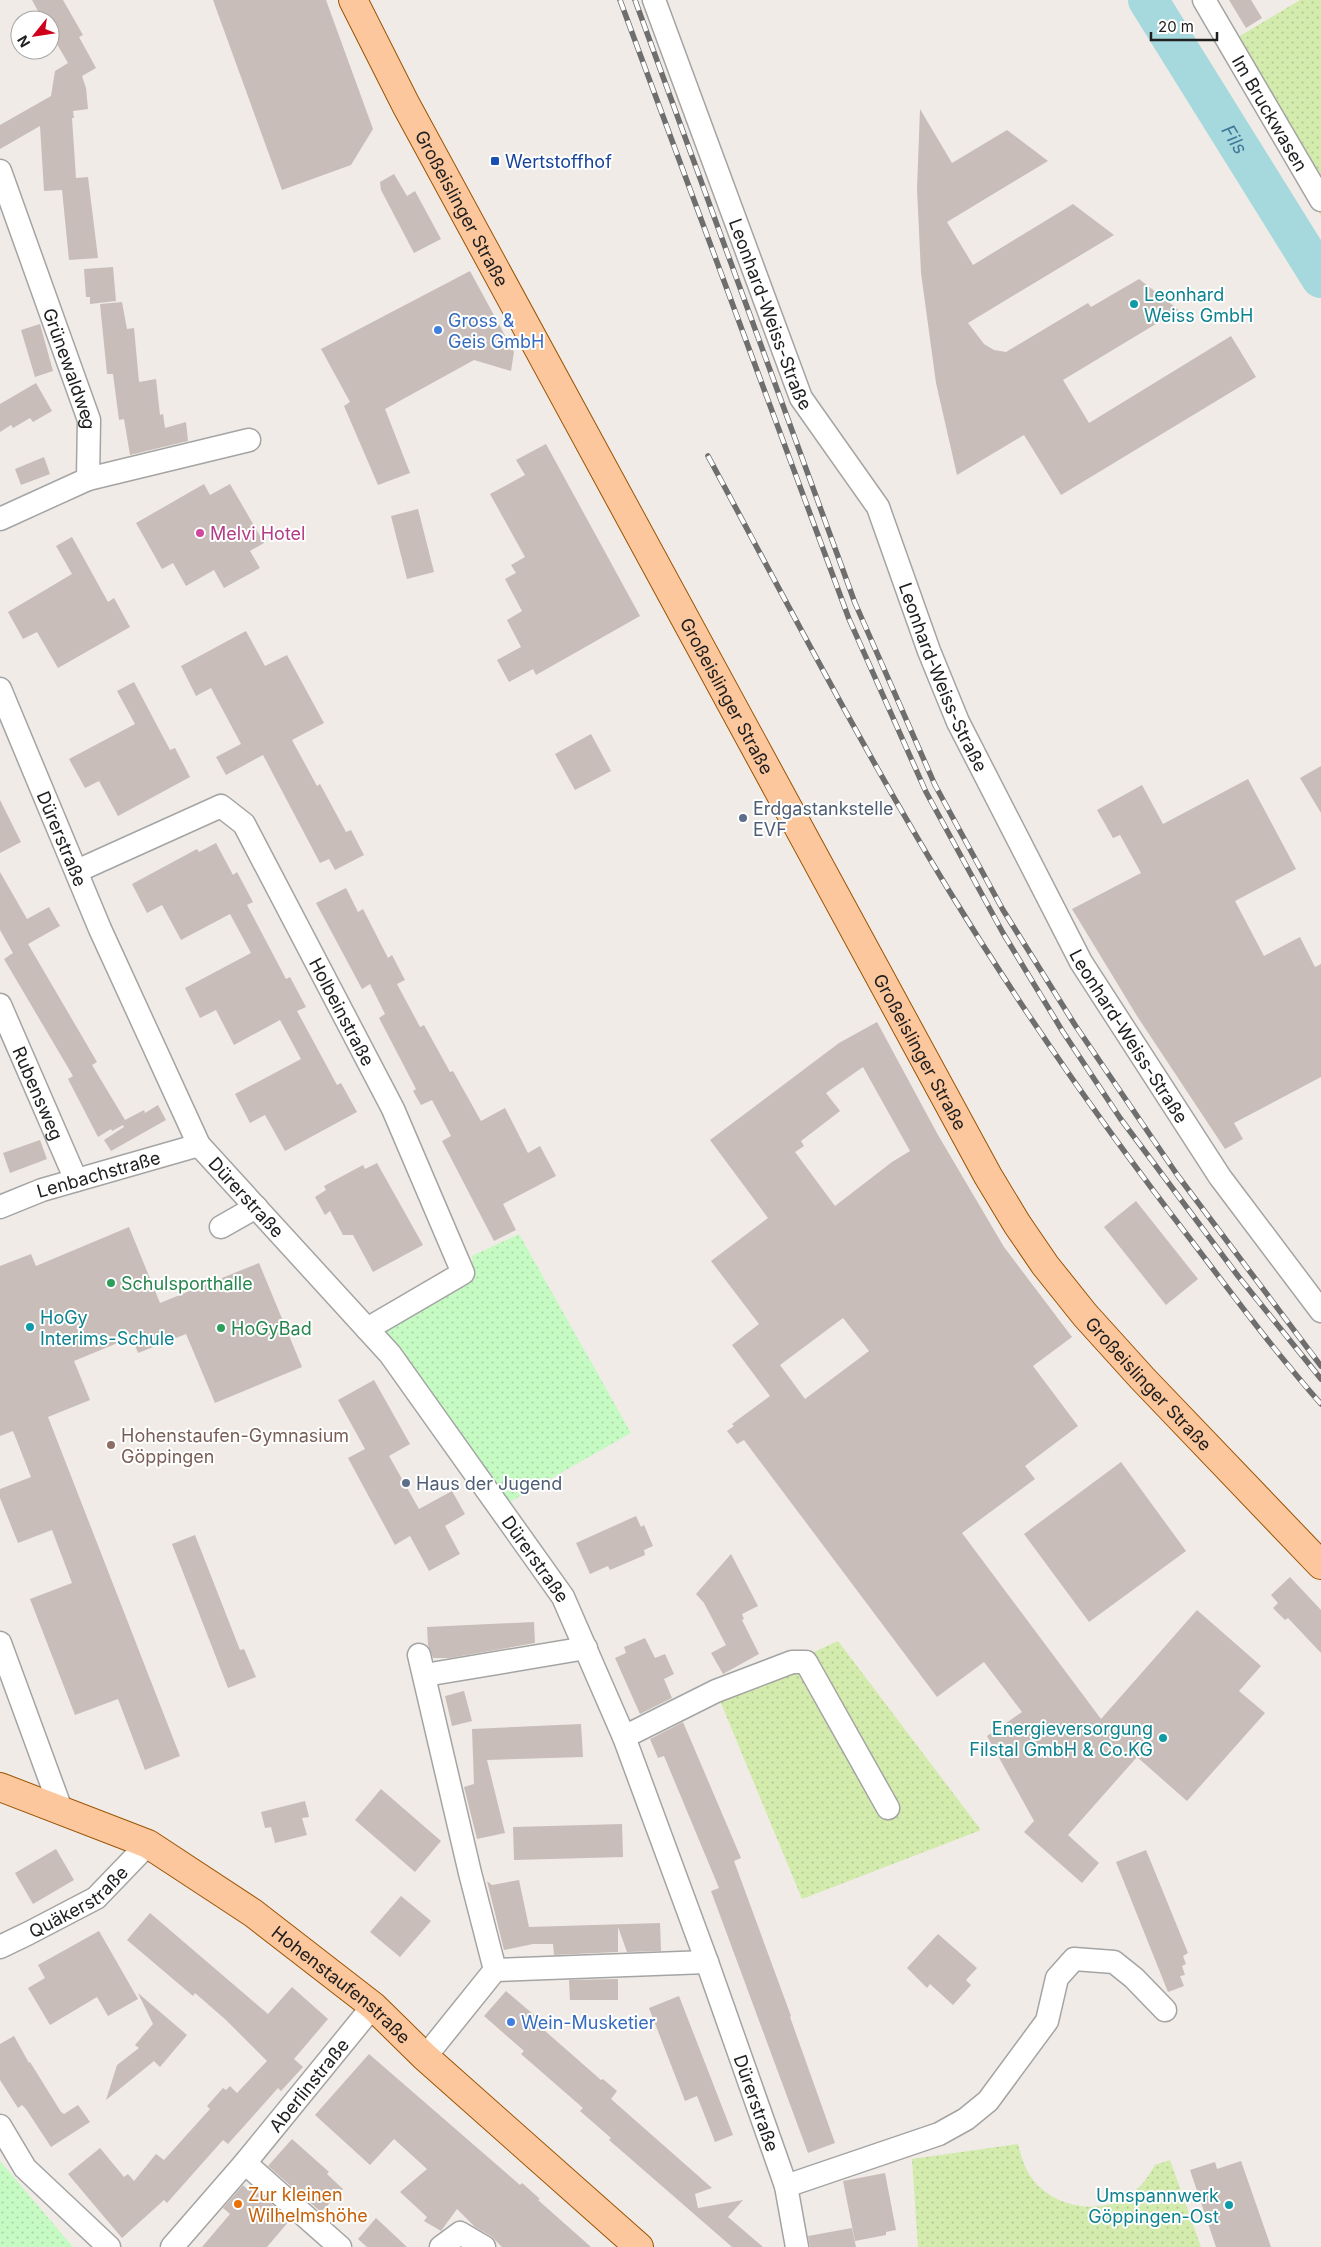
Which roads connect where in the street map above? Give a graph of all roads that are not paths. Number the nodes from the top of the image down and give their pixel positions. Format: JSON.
{"nodes":[{"id":1,"x":353,"y":0,"type":"edge"},
{"id":2,"x":654,"y":0,"type":"edge"},
{"id":3,"x":1204,"y":0,"type":"edge"},
{"id":4,"x":0,"y":171,"type":"edge"},
{"id":5,"x":1321,"y":200,"type":"edge"},
{"id":6,"x":249,"y":440,"type":"dead end"},
{"id":7,"x":88,"y":479,"type":"junction"},
{"id":8,"x":0,"y":519,"type":"edge"},
{"id":9,"x":0,"y":689,"type":"edge"},
{"id":10,"x":77,"y":871,"type":"junction"},
{"id":11,"x":0,"y":1006,"type":"edge"},
{"id":12,"x":198,"y":1145,"type":"junction"},
{"id":13,"x":76,"y":1180,"type":"junction"},
{"id":14,"x":0,"y":1206,"type":"edge"},
{"id":15,"x":256,"y":1208,"type":"junction"},
{"id":16,"x":220,"y":1227,"type":"dead end"},
{"id":17,"x":1321,"y":1311,"type":"edge"},
{"id":18,"x":367,"y":1328,"type":"junction"},
{"id":19,"x":1321,"y":1565,"type":"edge"},
{"id":20,"x":0,"y":1643,"type":"edge"},
{"id":21,"x":586,"y":1648,"type":"junction"},
{"id":22,"x":624,"y":1737,"type":"junction"},
{"id":23,"x":0,"y":1787,"type":"edge"},
{"id":24,"x":888,"y":1808,"type":"dead end"},
{"id":25,"x":62,"y":1812,"type":"junction"},
{"id":26,"x":148,"y":1844,"type":"junction"},
{"id":27,"x":0,"y":1946,"type":"edge"},
{"id":28,"x":707,"y":1962,"type":"junction"},
{"id":29,"x":495,"y":1970,"type":"junction"},
{"id":30,"x":373,"y":2006,"type":"junction"},
{"id":31,"x":1165,"y":2010,"type":"dead end"},
{"id":32,"x":425,"y":2056,"type":"junction"},
{"id":33,"x":0,"y":2126,"type":"edge"},
{"id":34,"x":245,"y":2163,"type":"junction"},
{"id":35,"x":786,"y":2186,"type":"junction"},
{"id":36,"x":632,"y":2245,"type":"edge"},
{"id":37,"x":109,"y":2247,"type":"edge"},
{"id":38,"x":172,"y":2247,"type":"edge"},
{"id":39,"x":340,"y":2247,"type":"edge"},
{"id":40,"x":442,"y":2247,"type":"edge"},
{"id":41,"x":484,"y":2247,"type":"edge"},
{"id":42,"x":797,"y":2247,"type":"edge"}],
"edges":[{"from":1,"to":19,"type":"main road","name":"Großeislinger Straße"},
{"from":2,"to":17,"type":"street","name":"Leonhard-Weiss-Straße"},
{"from":3,"to":5,"type":"street","name":"Im Bruckwasen"},
{"from":4,"to":7,"type":"street","name":"Grünewaldweg"},
{"from":6,"to":7,"type":"street"},
{"from":7,"to":8,"type":"street"},
{"from":9,"to":10,"type":"street","name":"Dürerstraße"},
{"from":10,"to":12,"type":"street","name":"Dürerstraße"},
{"from":10,"to":18,"type":"street","name":"Holbeinstraße"},
{"from":11,"to":13,"type":"street","name":"Rubensweg"},
{"from":12,"to":13,"type":"street","name":"Lenbachstraße"},
{"from":12,"to":15,"type":"street","name":"Dürerstraße"},
{"from":13,"to":14,"type":"street","name":"Lenbachstraße"},
{"from":15,"to":16,"type":"street"},
{"from":15,"to":18,"type":"street","name":"Dürerstraße"},
{"from":18,"to":21,"type":"street","name":"Dürerstraße"},
{"from":20,"to":25,"type":"street"},
{"from":21,"to":22,"type":"street","name":"Dürerstraße"},
{"from":21,"to":29,"type":"street"},
{"from":22,"to":24,"type":"street"},
{"from":22,"to":28,"type":"street","name":"Dürerstraße"},
{"from":23,"to":25,"type":"main road","name":"Hohenstaufenstraße"},
{"from":25,"to":26,"type":"main road","name":"Hohenstaufenstraße"},
{"from":26,"to":27,"type":"street","name":"Quäkerstraße"},
{"from":26,"to":30,"type":"main road","name":"Hohenstaufenstraße"},
{"from":28,"to":29,"type":"street"},
{"from":28,"to":35,"type":"street","name":"Dürerstraße"},
{"from":29,"to":32,"type":"street"},
{"from":30,"to":32,"type":"main road","name":"Hohenstaufenstraße"},
{"from":30,"to":34,"type":"street","name":"Aberlinstraße"},
{"from":31,"to":35,"type":"street"},
{"from":32,"to":36,"type":"main road","name":"Hohenstaufenstraße"},
{"from":33,"to":37,"type":"street"},
{"from":34,"to":38,"type":"street","name":"Aberlinstraße"},
{"from":34,"to":39,"type":"street"},
{"from":35,"to":42,"type":"street","name":"Dürerstraße"},
{"from":40,"to":41,"type":"street"}]}
